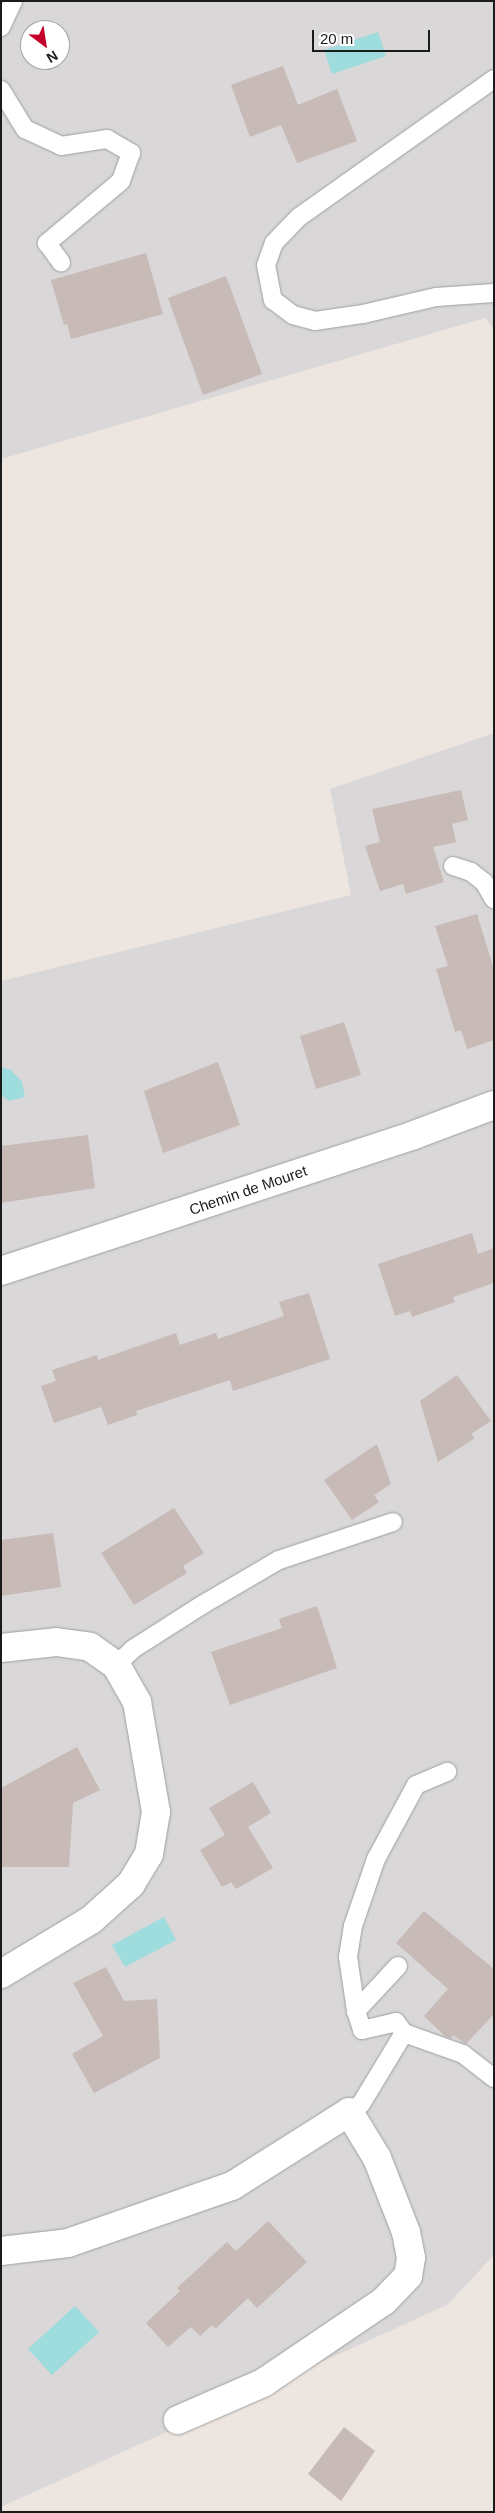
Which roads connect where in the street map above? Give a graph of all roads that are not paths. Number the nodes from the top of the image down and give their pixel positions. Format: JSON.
{"nodes":[{"id":1,"x":13,"y":1,"type":"edge"},
{"id":2,"x":1,"y":27,"type":"edge"},
{"id":3,"x":494,"y":79,"type":"edge"},
{"id":4,"x":1,"y":90,"type":"edge"},
{"id":5,"x":61,"y":262,"type":"dead end"},
{"id":6,"x":494,"y":293,"type":"edge"},
{"id":7,"x":453,"y":866,"type":"dead end"},
{"id":8,"x":494,"y":899,"type":"edge"},
{"id":9,"x":494,"y":1105,"type":"edge"},
{"id":10,"x":1,"y":1271,"type":"edge"},
{"id":11,"x":393,"y":1522,"type":"dead end"},
{"id":12,"x":1,"y":1648,"type":"edge"},
{"id":13,"x":116,"y":1665,"type":"junction"},
{"id":14,"x":447,"y":1772,"type":"dead end"},
{"id":15,"x":398,"y":1966,"type":"dead end"},
{"id":16,"x":1,"y":1974,"type":"edge"},
{"id":17,"x":356,"y":2011,"type":"junction"},
{"id":18,"x":404,"y":2033,"type":"junction"},
{"id":19,"x":494,"y":2078,"type":"edge"},
{"id":20,"x":350,"y":2112,"type":"junction"},
{"id":21,"x":1,"y":2251,"type":"edge"},
{"id":22,"x":178,"y":2420,"type":"dead end"}],
"edges":[{"from":1,"to":2,"type":"lane"},
{"from":3,"to":6,"type":"lane"},
{"from":4,"to":5,"type":"lane"},
{"from":7,"to":8,"type":"lane"},
{"from":9,"to":10,"type":"street","name":"Chemin de Mouret"},
{"from":11,"to":13,"type":"lane"},
{"from":12,"to":13,"type":"street"},
{"from":13,"to":16,"type":"street"},
{"from":14,"to":17,"type":"lane"},
{"from":15,"to":17,"type":"lane"},
{"from":17,"to":18,"type":"lane"},
{"from":18,"to":19,"type":"lane"},
{"from":18,"to":20,"type":"lane"},
{"from":20,"to":21,"type":"street"},
{"from":20,"to":22,"type":"street"}]}
